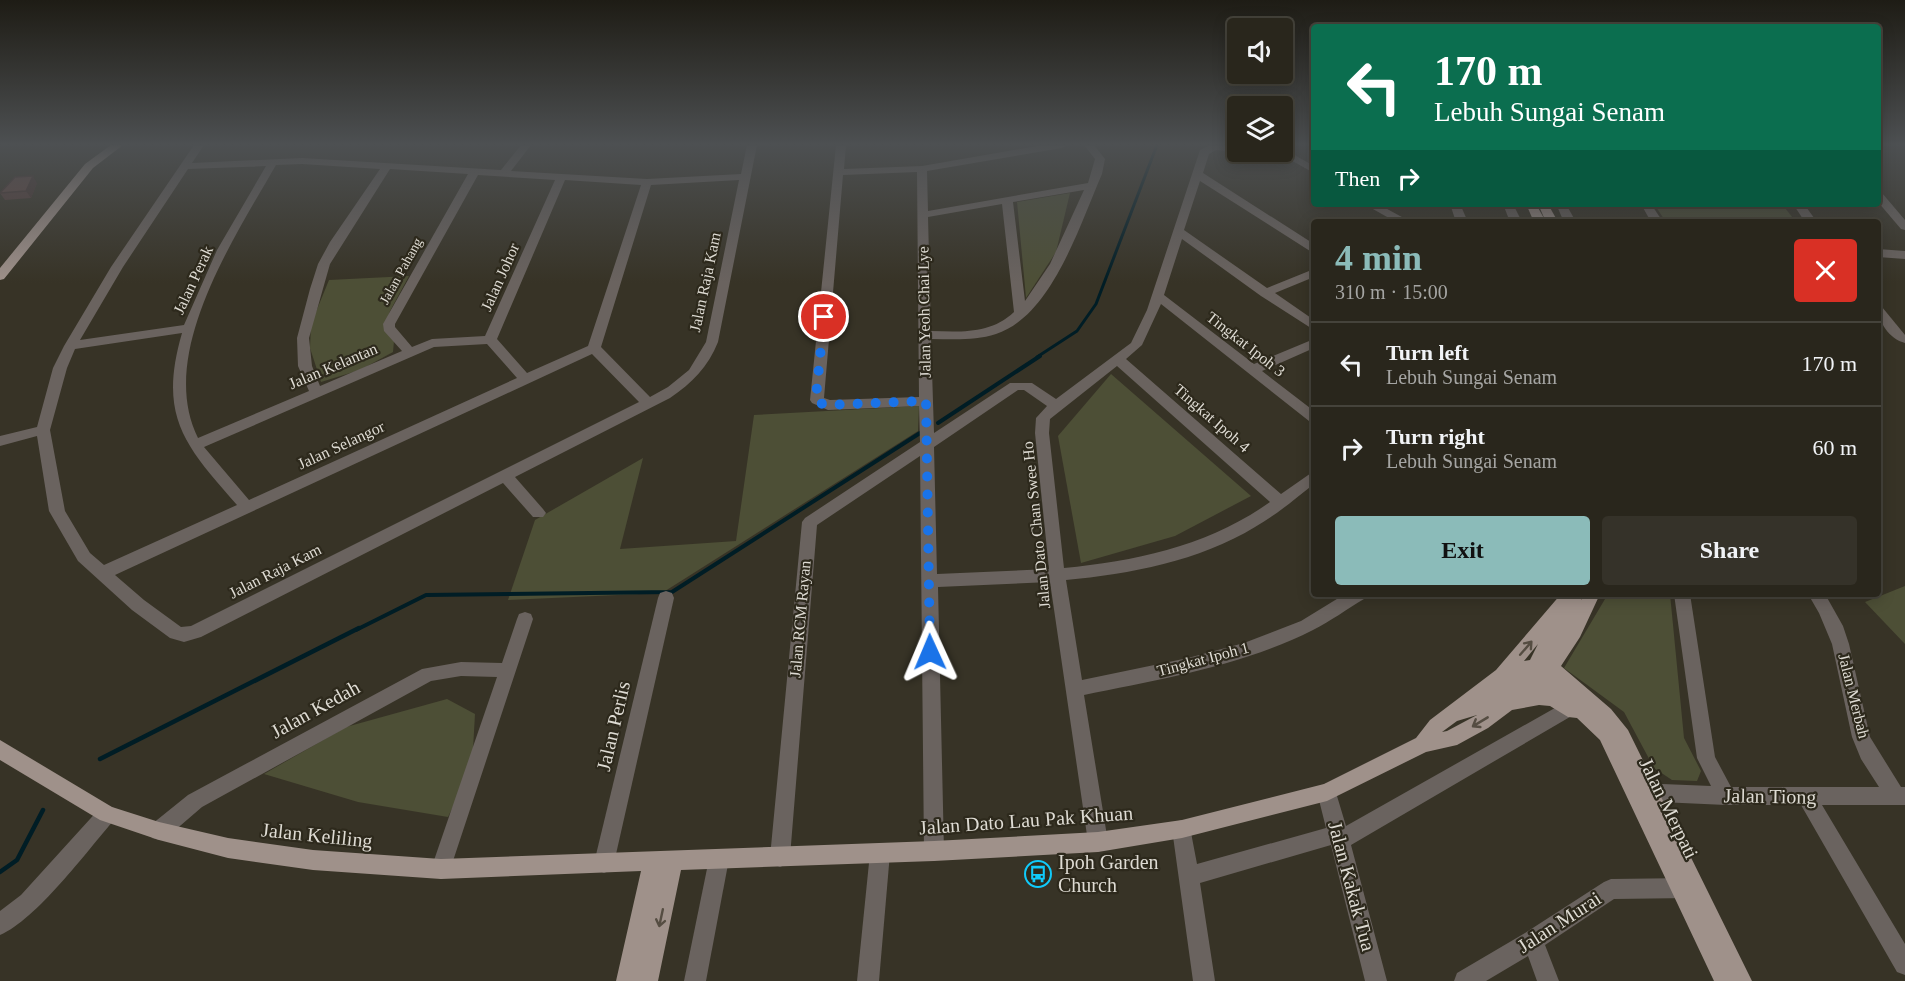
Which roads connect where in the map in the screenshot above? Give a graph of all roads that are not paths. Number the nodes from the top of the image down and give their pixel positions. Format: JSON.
{"nodes":[{"id":1,"x":69,"y":191,"type":"edge"},
{"id":2,"x":168,"y":191,"type":"edge"},
{"id":3,"x":257,"y":191,"type":"edge"},
{"id":4,"x":370,"y":191,"type":"edge"},
{"id":5,"x":464,"y":191,"type":"edge"},
{"id":6,"x":555,"y":191,"type":"edge"},
{"id":7,"x":644,"y":191,"type":"edge"},
{"id":8,"x":741,"y":191,"type":"edge"},
{"id":9,"x":838,"y":191,"type":"edge"},
{"id":10,"x":921,"y":191,"type":"edge"},
{"id":11,"x":1061,"y":191,"type":"edge"},
{"id":12,"x":1089,"y":191,"type":"edge"},
{"id":13,"x":1192,"y":191,"type":"edge"},
{"id":14,"x":1223,"y":191,"type":"edge"},
{"id":15,"x":1881,"y":198,"type":"edge"},
{"id":16,"x":1007,"y":201,"type":"junction"},
{"id":17,"x":1375,"y":207,"type":"edge"},
{"id":18,"x":1799,"y":207,"type":"edge"},
{"id":19,"x":922,"y":214,"type":"junction"},
{"id":20,"x":1397,"y":219,"type":"edge"},
{"id":21,"x":1809,"y":219,"type":"edge"},
{"id":22,"x":1905,"y":226,"type":"edge"},
{"id":23,"x":1179,"y":232,"type":"junction"},
{"id":24,"x":1311,"y":247,"type":"edge"},
{"id":25,"x":1881,"y":253,"type":"edge"},
{"id":26,"x":1905,"y":255,"type":"edge"},
{"id":27,"x":3,"y":273,"type":"edge"},
{"id":28,"x":1311,"y":274,"type":"edge"},
{"id":29,"x":0,"y":284,"type":"edge"},
{"id":30,"x":1265,"y":293,"type":"junction"},
{"id":31,"x":1158,"y":295,"type":"junction"},
{"id":32,"x":1881,"y":313,"type":"edge"},
{"id":33,"x":1021,"y":315,"type":"junction"},
{"id":34,"x":1311,"y":324,"type":"edge"},
{"id":35,"x":187,"y":328,"type":"junction"},
{"id":36,"x":925,"y":335,"type":"junction"},
{"id":37,"x":490,"y":340,"type":"junction"},
{"id":38,"x":1904,"y":340,"type":"edge"},
{"id":39,"x":1311,"y":344,"type":"edge"},
{"id":40,"x":70,"y":346,"type":"junction"},
{"id":41,"x":594,"y":348,"type":"junction"},
{"id":42,"x":409,"y":351,"type":"junction"},
{"id":43,"x":1119,"y":360,"type":"junction"},
{"id":44,"x":1253,"y":370,"type":"junction"},
{"id":45,"x":526,"y":380,"type":"junction"},
{"id":46,"x":316,"y":391,"type":"junction"},
{"id":47,"x":926,"y":401,"type":"junction"},
{"id":48,"x":648,"y":403,"type":"junction"},
{"id":49,"x":1056,"y":405,"type":"junction"},
{"id":50,"x":1311,"y":416,"type":"edge"},
{"id":51,"x":43,"y":430,"type":"junction"},
{"id":52,"x":0,"y":441,"type":"edge"},
{"id":53,"x":927,"y":443,"type":"junction"},
{"id":54,"x":195,"y":445,"type":"junction"},
{"id":55,"x":505,"y":476,"type":"junction"},
{"id":56,"x":1311,"y":478,"type":"edge"},
{"id":57,"x":1281,"y":503,"type":"junction"},
{"id":58,"x":248,"y":508,"type":"junction"},
{"id":59,"x":537,"y":513,"type":"dead end"},
{"id":60,"x":103,"y":573,"type":"junction"},
{"id":61,"x":1058,"y":576,"type":"junction"},
{"id":62,"x":929,"y":581,"type":"junction"},
{"id":63,"x":1353,"y":597,"type":"edge"},
{"id":64,"x":1569,"y":597,"type":"edge"},
{"id":65,"x":1572,"y":597,"type":"edge"},
{"id":66,"x":1591,"y":597,"type":"edge"},
{"id":67,"x":1682,"y":597,"type":"edge"},
{"id":68,"x":1818,"y":597,"type":"edge"},
{"id":69,"x":666,"y":598,"type":"dead end"},
{"id":70,"x":525,"y":619,"type":"dead end"},
{"id":71,"x":508,"y":670,"type":"junction"},
{"id":72,"x":1544,"y":670,"type":"junction"},
{"id":73,"x":1074,"y":689,"type":"junction"},
{"id":74,"x":1507,"y":704,"type":"junction"},
{"id":75,"x":1569,"y":708,"type":"junction"},
{"id":76,"x":1451,"y":714,"type":"junction"},
{"id":77,"x":1423,"y":744,"type":"junction"},
{"id":78,"x":0,"y":748,"type":"edge"},
{"id":79,"x":1623,"y":767,"type":"junction"},
{"id":80,"x":1327,"y":792,"type":"junction"},
{"id":81,"x":1642,"y":792,"type":"junction"},
{"id":82,"x":1726,"y":796,"type":"junction"},
{"id":83,"x":1901,"y":796,"type":"edge"},
{"id":84,"x":1807,"y":797,"type":"junction"},
{"id":85,"x":107,"y":814,"type":"junction"},
{"id":86,"x":1182,"y":830,"type":"junction"},
{"id":87,"x":159,"y":831,"type":"junction"},
{"id":88,"x":1339,"y":837,"type":"junction"},
{"id":89,"x":1098,"y":842,"type":"junction"},
{"id":90,"x":934,"y":851,"type":"junction"},
{"id":91,"x":880,"y":853,"type":"junction"},
{"id":92,"x":780,"y":857,"type":"junction"},
{"id":93,"x":719,"y":859,"type":"junction"},
{"id":94,"x":663,"y":861,"type":"junction"},
{"id":95,"x":604,"y":863,"type":"junction"},
{"id":96,"x":441,"y":869,"type":"junction"},
{"id":97,"x":1189,"y":876,"type":"junction"},
{"id":98,"x":1688,"y":888,"type":"junction"},
{"id":99,"x":0,"y":924,"type":"edge"},
{"id":100,"x":1533,"y":941,"type":"junction"},
{"id":101,"x":1905,"y":964,"type":"edge"},
{"id":102,"x":627,"y":981,"type":"edge"},
{"id":103,"x":647,"y":981,"type":"edge"},
{"id":104,"x":695,"y":981,"type":"edge"},
{"id":105,"x":868,"y":981,"type":"edge"},
{"id":106,"x":1204,"y":981,"type":"edge"},
{"id":107,"x":1376,"y":981,"type":"edge"},
{"id":108,"x":1465,"y":981,"type":"edge"},
{"id":109,"x":1548,"y":981,"type":"edge"},
{"id":110,"x":1725,"y":981,"type":"edge"},
{"id":111,"x":1741,"y":981,"type":"edge"}],
"edges":[{"from":1,"to":27,"type":"main road"},
{"from":2,"to":40,"type":"street","name":"Jalan Raja Kam"},
{"from":3,"to":35,"type":"street","name":"Jalan Perak"},
{"from":4,"to":46,"type":"street"},
{"from":5,"to":42,"type":"street","name":"Jalan Pahang"},
{"from":6,"to":37,"type":"street","name":"Jalan Johor"},
{"from":7,"to":41,"type":"street"},
{"from":8,"to":48,"type":"street","name":"Jalan Raja Kam"},
{"from":9,"to":47,"type":"street"},
{"from":10,"to":19,"type":"street","name":"Jalan Yeoh Chai Lye"},
{"from":11,"to":16,"type":"street"},
{"from":12,"to":33,"type":"street"},
{"from":13,"to":23,"type":"street","name":"Jalan Dato Chan Swee Ho"},
{"from":14,"to":24,"type":"street"},
{"from":15,"to":22,"type":"street"},
{"from":16,"to":19,"type":"street"},
{"from":16,"to":33,"type":"street"},
{"from":17,"to":20,"type":"street"},
{"from":18,"to":21,"type":"street"},
{"from":19,"to":36,"type":"street","name":"Jalan Yeoh Chai Lye"},
{"from":23,"to":30,"type":"street"},
{"from":23,"to":31,"type":"street","name":"Jalan Dato Chan Swee Ho"},
{"from":25,"to":26,"type":"street"},
{"from":27,"to":29,"type":"main road"},
{"from":28,"to":30,"type":"street"},
{"from":30,"to":34,"type":"street"},
{"from":31,"to":43,"type":"street","name":"Jalan Dato Chan Swee Ho"},
{"from":31,"to":44,"type":"street","name":"Tingkat Ipoh 3"},
{"from":32,"to":38,"type":"street"},
{"from":33,"to":36,"type":"street"},
{"from":35,"to":40,"type":"street"},
{"from":35,"to":54,"type":"street","name":"Jalan Perak"},
{"from":36,"to":47,"type":"street","name":"Jalan Yeoh Chai Lye"},
{"from":37,"to":42,"type":"street","name":"Jalan Kelantan"},
{"from":37,"to":45,"type":"street","name":"Jalan Johor"},
{"from":39,"to":44,"type":"street"},
{"from":40,"to":51,"type":"street","name":"Jalan Raja Kam"},
{"from":41,"to":45,"type":"street","name":"Jalan Selangor"},
{"from":41,"to":48,"type":"street"},
{"from":42,"to":46,"type":"street","name":"Jalan Kelantan"},
{"from":43,"to":49,"type":"street","name":"Jalan Dato Chan Swee Ho"},
{"from":43,"to":57,"type":"street","name":"Tingkat Ipoh 4"},
{"from":44,"to":50,"type":"street","name":"Tingkat Ipoh 3"},
{"from":45,"to":58,"type":"street","name":"Jalan Selangor"},
{"from":46,"to":54,"type":"street","name":"Jalan Kelantan"},
{"from":47,"to":53,"type":"street","name":"Jalan Yeoh Chai Lye"},
{"from":48,"to":55,"type":"street","name":"Jalan Raja Kam"},
{"from":49,"to":53,"type":"street"},
{"from":49,"to":61,"type":"street","name":"Jalan Dato Chan Swee Ho"},
{"from":51,"to":52,"type":"street"},
{"from":51,"to":60,"type":"street","name":"Jalan Raja Kam"},
{"from":53,"to":62,"type":"street","name":"Jalan Yeoh Chai Lye"},
{"from":53,"to":92,"type":"street","name":"Jalan RCM Rayan"},
{"from":54,"to":58,"type":"street","name":"Jalan Perak"},
{"from":55,"to":59,"type":"street"},
{"from":55,"to":60,"type":"street","name":"Jalan Raja Kam"},
{"from":56,"to":57,"type":"street"},
{"from":57,"to":61,"type":"street"},
{"from":58,"to":60,"type":"street","name":"Jalan Selangor"},
{"from":61,"to":62,"type":"street"},
{"from":61,"to":73,"type":"street","name":"Jalan Dato Chan Swee Ho"},
{"from":62,"to":90,"type":"street","name":"Jalan Yeoh Chai Lye"},
{"from":63,"to":73,"type":"street","name":"Tingkat Ipoh 1"},
{"from":76,"to":64,"type":"main road","name":"Jalan Dato Lau Pak Khuan","one_way":true},
{"from":65,"to":72,"type":"main road"},
{"from":66,"to":72,"type":"main road","name":"Jalan Dato Lau Pak Khuan"},
{"from":67,"to":82,"type":"street"},
{"from":68,"to":83,"type":"street","name":"Jalan Merbah"},
{"from":69,"to":95,"type":"street","name":"Jalan Perlis"},
{"from":70,"to":71,"type":"street"},
{"from":71,"to":87,"type":"street","name":"Jalan Kedah"},
{"from":71,"to":96,"type":"street"},
{"from":72,"to":74,"type":"main road","name":"Jalan Dato Lau Pak Khuan"},
{"from":72,"to":76,"type":"main road"},
{"from":72,"to":79,"type":"main road","name":"Jalan Merpati"},
{"from":72,"to":81,"type":"main road","name":"Jalan Merpati"},
{"from":73,"to":89,"type":"street","name":"Jalan Dato Chan Swee Ho"},
{"from":74,"to":75,"type":"main road"},
{"from":74,"to":77,"type":"main road","name":"Jalan Dato Lau Pak Khuan","one_way":true},
{"from":75,"to":79,"type":"main road"},
{"from":75,"to":88,"type":"street"},
{"from":76,"to":77,"type":"main road","name":"Jalan Dato Lau Pak Khuan"},
{"from":77,"to":80,"type":"main road","name":"Jalan Dato Lau Pak Khuan"},
{"from":78,"to":85,"type":"main road","name":"Jalan Keliling"},
{"from":79,"to":81,"type":"main road","name":"Jalan Merpati"},
{"from":80,"to":86,"type":"main road","name":"Jalan Dato Lau Pak Khuan"},
{"from":80,"to":88,"type":"street","name":"Jalan Kakak Tua"},
{"from":81,"to":82,"type":"street","name":"Jalan Tiong"},
{"from":81,"to":98,"type":"main road","name":"Jalan Merpati"},
{"from":82,"to":84,"type":"street","name":"Jalan Tiong"},
{"from":83,"to":84,"type":"street","name":"Jalan Tiong"},
{"from":84,"to":101,"type":"street"},
{"from":85,"to":87,"type":"main road","name":"Jalan Keliling"},
{"from":85,"to":99,"type":"street"},
{"from":86,"to":89,"type":"main road","name":"Jalan Dato Lau Pak Khuan"},
{"from":86,"to":97,"type":"street"},
{"from":87,"to":96,"type":"main road","name":"Jalan Keliling"},
{"from":88,"to":97,"type":"street"},
{"from":88,"to":107,"type":"street","name":"Jalan Kakak Tua"},
{"from":89,"to":90,"type":"main road","name":"Jalan Dato Lau Pak Khuan"},
{"from":90,"to":91,"type":"main road","name":"Jalan Dato Lau Pak Khuan"},
{"from":91,"to":92,"type":"main road","name":"Jalan Dato Lau Pak Khuan"},
{"from":91,"to":105,"type":"street"},
{"from":92,"to":93,"type":"main road","name":"Jalan Dato Lau Pak Khuan"},
{"from":93,"to":94,"type":"main road","name":"Jalan Dato Lau Pak Khuan"},
{"from":93,"to":104,"type":"street"},
{"from":94,"to":95,"type":"main road","name":"Jalan Keliling"},
{"from":94,"to":102,"type":"main road"},
{"from":94,"to":103,"type":"main road","one_way":true},
{"from":95,"to":96,"type":"main road","name":"Jalan Keliling"},
{"from":97,"to":106,"type":"street"},
{"from":98,"to":100,"type":"street","name":"Jalan Murai"},
{"from":98,"to":110,"type":"main road","name":"Jalan Merpati"},
{"from":98,"to":111,"type":"main road","name":"Jalan Merpati"},
{"from":100,"to":108,"type":"street","name":"Jalan Murai"},
{"from":100,"to":109,"type":"street"}]}
